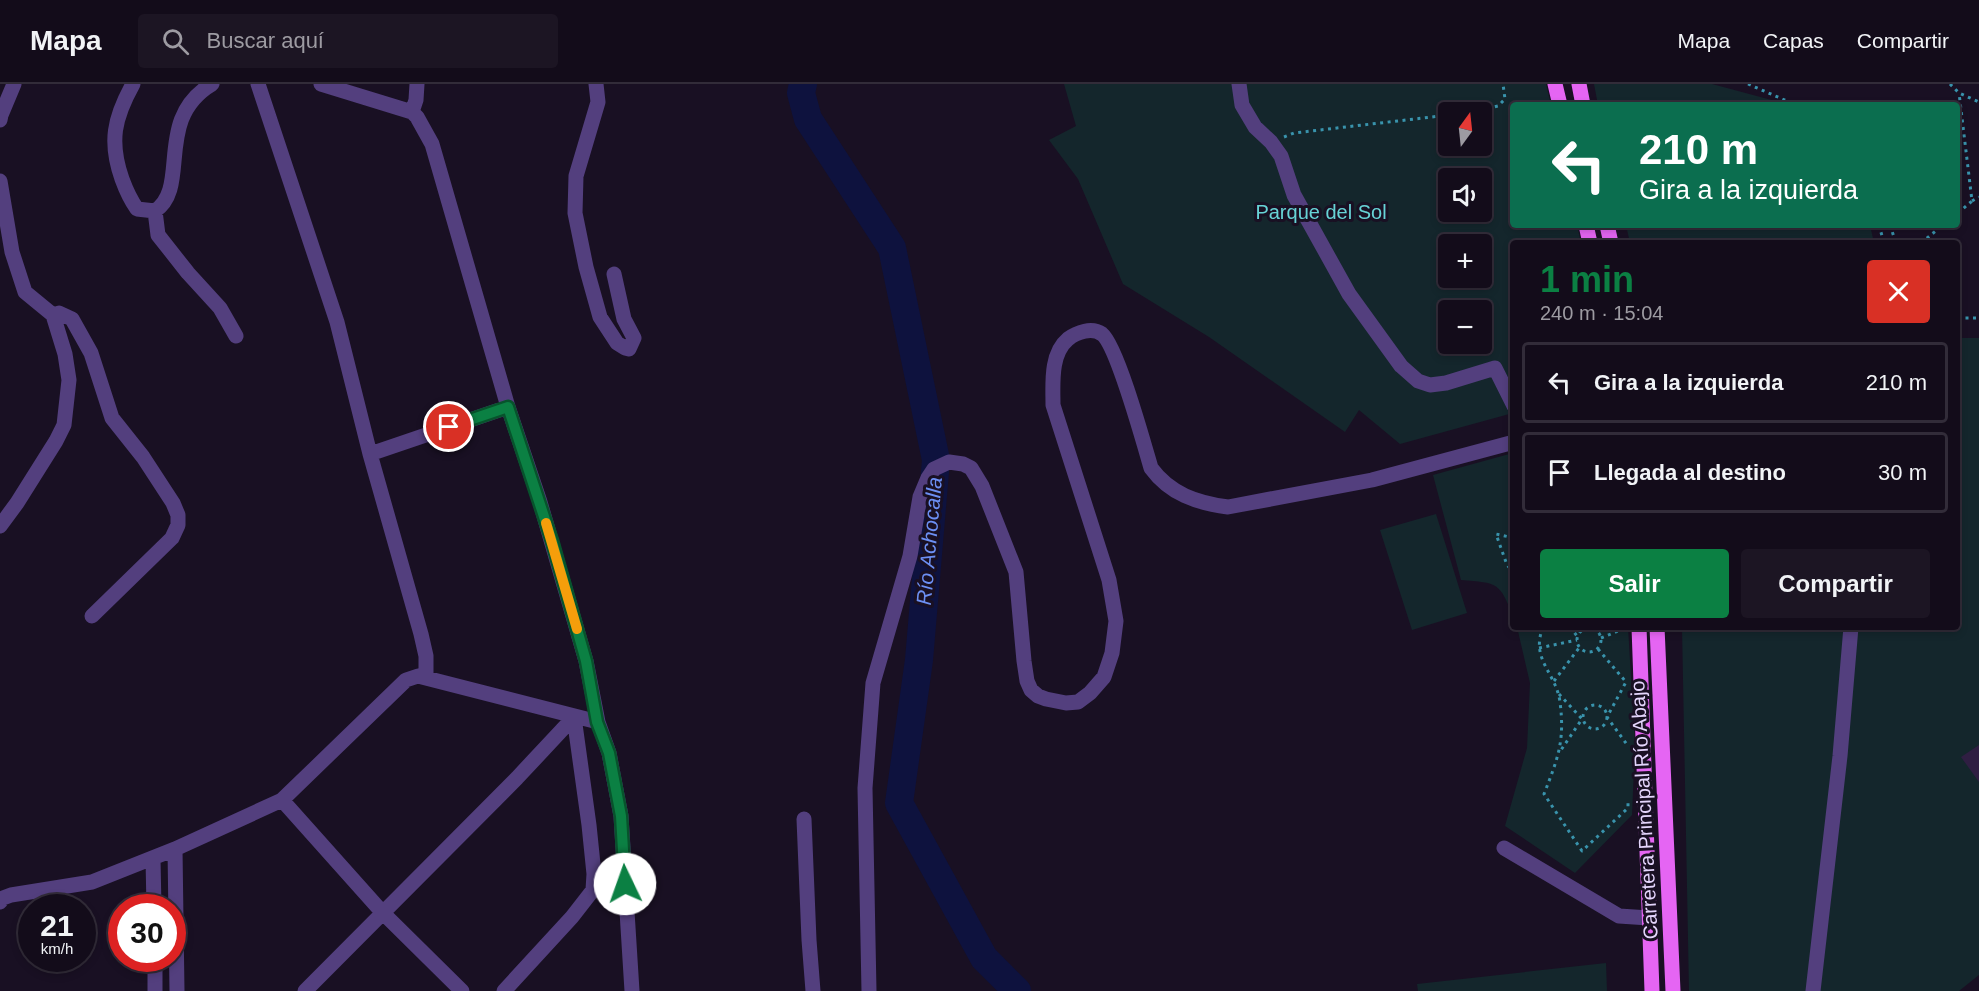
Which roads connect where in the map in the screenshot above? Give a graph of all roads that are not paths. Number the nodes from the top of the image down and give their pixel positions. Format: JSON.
{"nodes":[{"id":1,"x":14,"y":84,"type":"edge"},
{"id":2,"x":133,"y":84,"type":"edge"},
{"id":3,"x":212,"y":84,"type":"edge"},
{"id":4,"x":258,"y":84,"type":"edge"},
{"id":5,"x":321,"y":84,"type":"edge"},
{"id":6,"x":417,"y":84,"type":"edge"},
{"id":7,"x":596,"y":84,"type":"edge"},
{"id":8,"x":1239,"y":84,"type":"edge"},
{"id":9,"x":1555,"y":84,"type":"edge"},
{"id":10,"x":1579,"y":84,"type":"edge"},
{"id":11,"x":1559,"y":102,"type":"edge"},
{"id":12,"x":1582,"y":102,"type":"edge"},
{"id":13,"x":412,"y":112,"type":"junction"},
{"id":14,"x":0,"y":120,"type":"edge"},
{"id":15,"x":0,"y":181,"type":"edge"},
{"id":16,"x":155,"y":211,"type":"junction"},
{"id":17,"x":0,"y":255,"type":"edge"},
{"id":18,"x":16,"y":265,"type":"junction"},
{"id":19,"x":614,"y":274,"type":"dead end"},
{"id":20,"x":53,"y":315,"type":"junction"},
{"id":21,"x":236,"y":336,"type":"dead end"},
{"id":22,"x":1510,"y":398,"type":"edge"},
{"id":23,"x":508,"y":407,"type":"junction"},
{"id":24,"x":1510,"y":443,"type":"edge"},
{"id":25,"x":370,"y":454,"type":"junction"},
{"id":26,"x":0,"y":526,"type":"edge"},
{"id":27,"x":92,"y":616,"type":"dead end"},
{"id":28,"x":1640,"y":630,"type":"edge"},
{"id":29,"x":1657,"y":630,"type":"edge"},
{"id":30,"x":1851,"y":630,"type":"edge"},
{"id":31,"x":426,"y":678,"type":"junction"},
{"id":32,"x":574,"y":717,"type":"junction"},
{"id":33,"x":597,"y":722,"type":"junction"},
{"id":34,"x":282,"y":800,"type":"junction"},
{"id":35,"x":804,"y":819,"type":"dead end"},
{"id":36,"x":1504,"y":848,"type":"dead end"},
{"id":37,"x":175,"y":849,"type":"junction"},
{"id":38,"x":153,"y":859,"type":"junction"},
{"id":39,"x":154,"y":894,"type":"edge"},
{"id":40,"x":0,"y":902,"type":"edge"},
{"id":41,"x":382,"y":912,"type":"junction"},
{"id":42,"x":1649,"y":918,"type":"junction"},
{"id":43,"x":155,"y":972,"type":"edge"},
{"id":44,"x":155,"y":991,"type":"edge"},
{"id":45,"x":177,"y":991,"type":"edge"},
{"id":46,"x":305,"y":991,"type":"edge"},
{"id":47,"x":462,"y":991,"type":"edge"},
{"id":48,"x":504,"y":991,"type":"edge"},
{"id":49,"x":632,"y":991,"type":"edge"},
{"id":50,"x":813,"y":991,"type":"edge"},
{"id":51,"x":869,"y":991,"type":"edge"},
{"id":52,"x":1652,"y":991,"type":"edge"},
{"id":53,"x":1673,"y":991,"type":"edge"},
{"id":54,"x":1813,"y":991,"type":"edge"}],
"edges":[{"from":1,"to":14,"type":"street"},
{"from":2,"to":16,"type":"street"},
{"from":3,"to":16,"type":"street"},
{"from":4,"to":25,"type":"street"},
{"from":5,"to":13,"type":"street"},
{"from":6,"to":13,"type":"street"},
{"from":7,"to":19,"type":"street"},
{"from":8,"to":22,"type":"street"},
{"from":9,"to":11,"type":"main road"},
{"from":10,"to":12,"type":"main road"},
{"from":13,"to":23,"type":"street"},
{"from":15,"to":18,"type":"street"},
{"from":16,"to":21,"type":"street"},
{"from":17,"to":18,"type":"street"},
{"from":18,"to":20,"type":"street"},
{"from":20,"to":26,"type":"street"},
{"from":20,"to":27,"type":"street"},
{"from":23,"to":25,"type":"street"},
{"from":23,"to":33,"type":"street"},
{"from":24,"to":51,"type":"street"},
{"from":25,"to":31,"type":"street"},
{"from":28,"to":42,"type":"main road","name":"Carretera Principal Río Abajo"},
{"from":29,"to":53,"type":"main road","name":"Carretera Principal Río Abajo"},
{"from":30,"to":54,"type":"street"},
{"from":31,"to":32,"type":"street"},
{"from":31,"to":34,"type":"street"},
{"from":32,"to":33,"type":"street"},
{"from":32,"to":41,"type":"street"},
{"from":32,"to":48,"type":"street"},
{"from":33,"to":49,"type":"street"},
{"from":34,"to":37,"type":"street"},
{"from":34,"to":41,"type":"street"},
{"from":35,"to":50,"type":"street"},
{"from":36,"to":42,"type":"street"},
{"from":37,"to":38,"type":"street"},
{"from":37,"to":45,"type":"street"},
{"from":38,"to":39,"type":"street"},
{"from":38,"to":40,"type":"street"},
{"from":41,"to":46,"type":"street"},
{"from":41,"to":47,"type":"street"},
{"from":42,"to":52,"type":"main road","name":"Carretera Principal Río Abajo"},
{"from":43,"to":44,"type":"street"}]}
